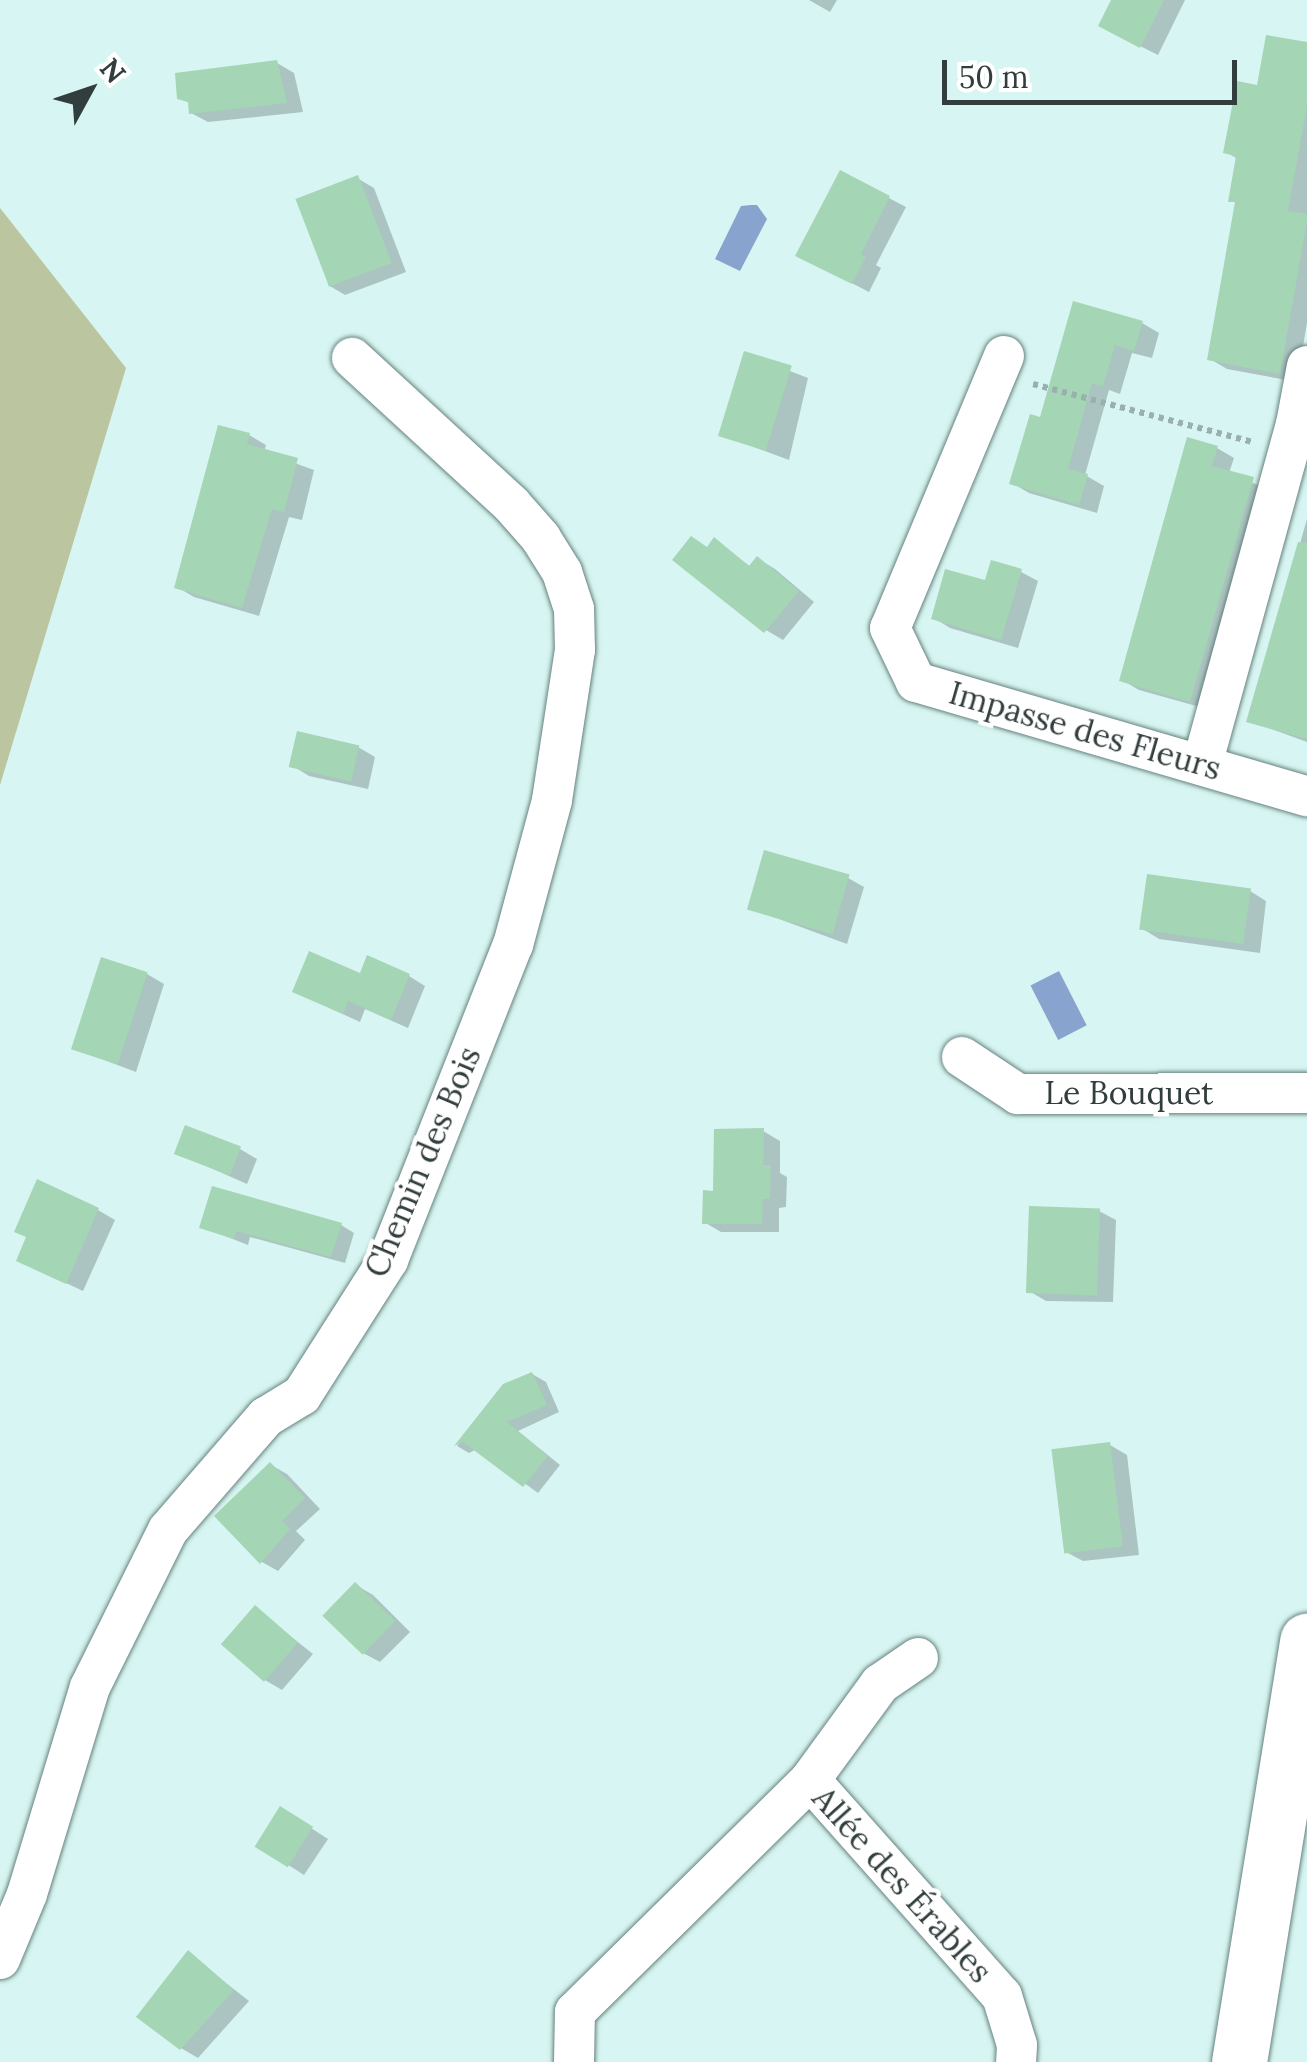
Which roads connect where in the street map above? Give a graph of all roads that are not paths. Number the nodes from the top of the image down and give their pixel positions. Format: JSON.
{"nodes":[{"id":1,"x":352,"y":358,"type":"dead end"},
{"id":2,"x":1000,"y":365,"type":"road end"},
{"id":3,"x":1307,"y":366,"type":"edge"},
{"id":4,"x":1202,"y":766,"type":"junction"},
{"id":5,"x":1307,"y":796,"type":"edge"},
{"id":6,"x":962,"y":1056,"type":"dead end"},
{"id":7,"x":1307,"y":1092,"type":"edge"},
{"id":8,"x":1307,"y":1640,"type":"edge"},
{"id":9,"x":918,"y":1658,"type":"dead end"},
{"id":10,"x":1298,"y":1773,"type":"edge"},
{"id":11,"x":810,"y":1780,"type":"junction"},
{"id":12,"x":0,"y":1959,"type":"edge"},
{"id":13,"x":574,"y":2062,"type":"edge"},
{"id":14,"x":1016,"y":2062,"type":"edge"},
{"id":15,"x":1239,"y":2062,"type":"edge"},
{"id":16,"x":1264,"y":2062,"type":"edge"}],
"edges":[{"from":1,"to":12,"type":"street","name":"Chemin des Bois"},
{"from":2,"to":4,"type":"street","name":"Impasse des Fleurs"},
{"from":3,"to":4,"type":"street"},
{"from":4,"to":5,"type":"street","name":"Impasse des Fleurs"},
{"from":6,"to":7,"type":"street","name":"Le Bouquet"},
{"from":8,"to":10,"type":"street"},
{"from":9,"to":11,"type":"street"},
{"from":10,"to":15,"type":"street"},
{"from":10,"to":16,"type":"street"},
{"from":11,"to":13,"type":"street","name":"Allée des Érables"},
{"from":11,"to":14,"type":"street","name":"Allée des Érables"}]}
